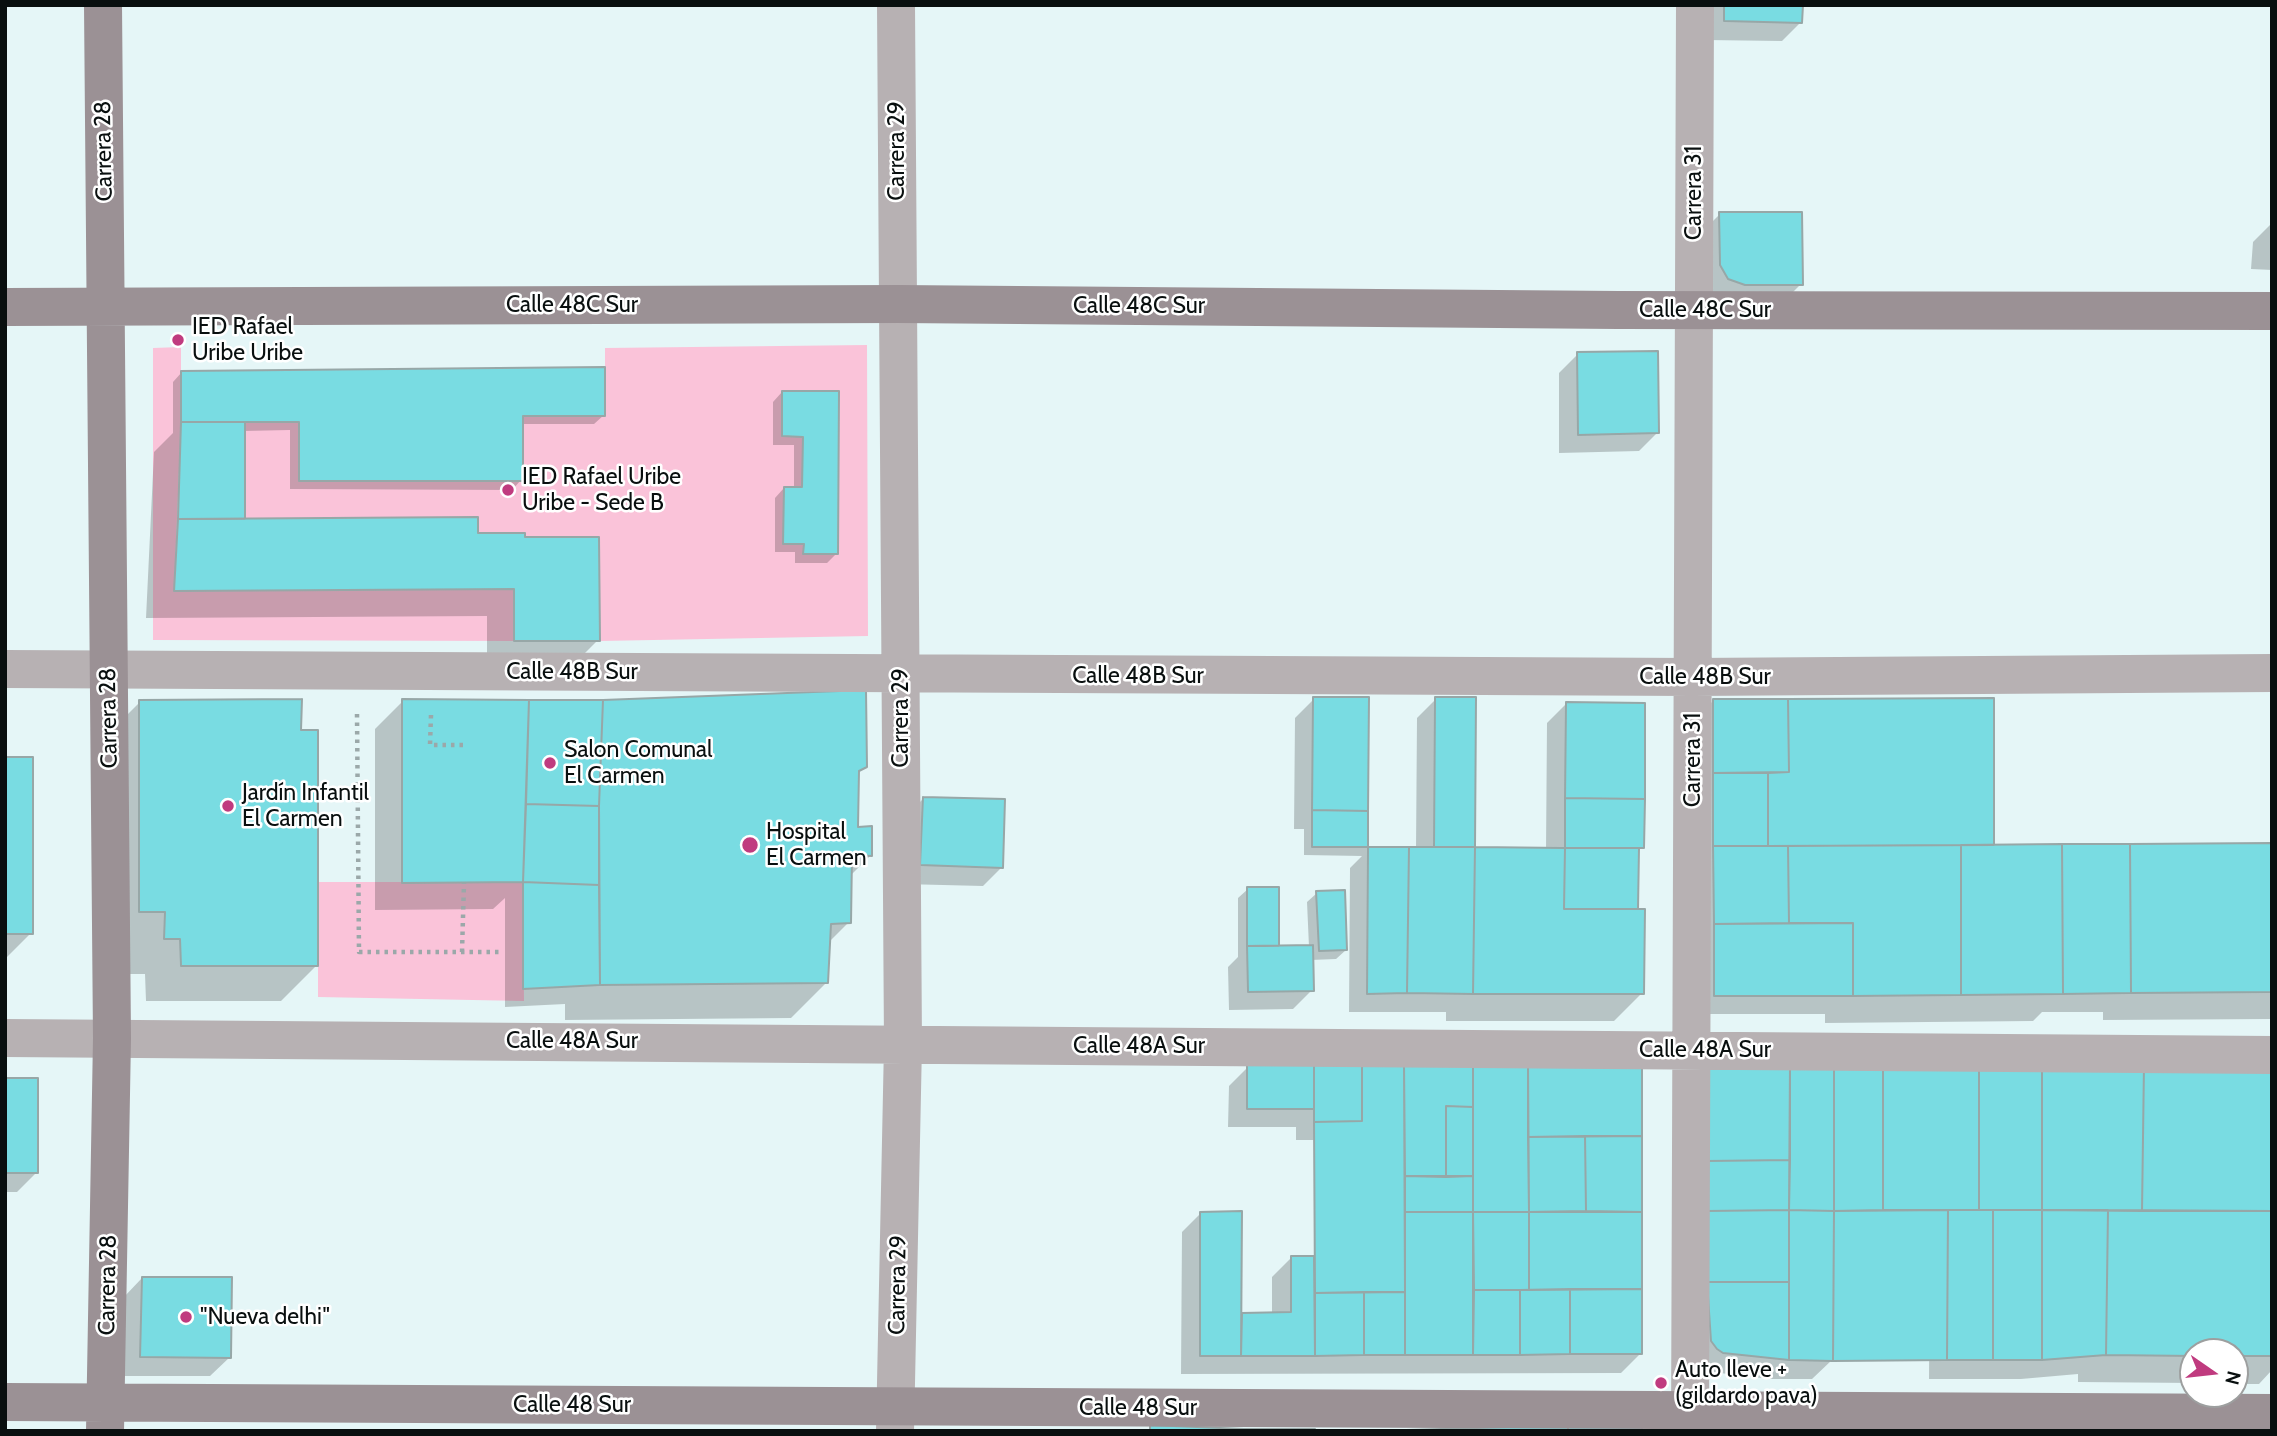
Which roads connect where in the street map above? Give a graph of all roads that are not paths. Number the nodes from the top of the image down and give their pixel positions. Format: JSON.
{"nodes":[{"id":1,"x":103,"y":5,"type":"edge"},
{"id":2,"x":896,"y":5,"type":"edge"},
{"id":3,"x":1695,"y":5,"type":"edge"},
{"id":4,"x":898,"y":304,"type":"junction"},
{"id":5,"x":5,"y":307,"type":"edge"},
{"id":6,"x":105,"y":307,"type":"junction"},
{"id":7,"x":1694,"y":310,"type":"junction"},
{"id":8,"x":2272,"y":311,"type":"edge"},
{"id":9,"x":5,"y":669,"type":"edge"},
{"id":10,"x":108,"y":669,"type":"junction"},
{"id":11,"x":2272,"y":673,"type":"edge"},
{"id":12,"x":900,"y":675,"type":"junction"},
{"id":13,"x":1693,"y":677,"type":"junction"},
{"id":14,"x":5,"y":1038,"type":"edge"},
{"id":15,"x":112,"y":1038,"type":"junction"},
{"id":16,"x":903,"y":1044,"type":"junction"},
{"id":17,"x":1692,"y":1050,"type":"junction"},
{"id":18,"x":2272,"y":1055,"type":"edge"},
{"id":19,"x":5,"y":1402,"type":"edge"},
{"id":20,"x":2272,"y":1413,"type":"edge"},
{"id":21,"x":105,"y":1417,"type":"edge"},
{"id":22,"x":896,"y":1419,"type":"edge"},
{"id":23,"x":1690,"y":1421,"type":"edge"}],
"edges":[{"from":1,"to":6,"type":"street","name":"Carrera 28"},
{"from":2,"to":4,"type":"street","name":"Carrera 29"},
{"from":3,"to":7,"type":"street","name":"Carrera 31"},
{"from":4,"to":6,"type":"street","name":"Calle 48C Sur"},
{"from":4,"to":7,"type":"street","name":"Calle 48C Sur"},
{"from":4,"to":12,"type":"street","name":"Carrera 29"},
{"from":5,"to":6,"type":"street","name":"Calle 48C Sur"},
{"from":6,"to":10,"type":"street","name":"Carrera 28"},
{"from":7,"to":8,"type":"street","name":"Calle 48C Sur"},
{"from":7,"to":13,"type":"street","name":"Carrera 31"},
{"from":9,"to":10,"type":"street","name":"Calle 48B Sur"},
{"from":10,"to":12,"type":"street","name":"Calle 48B Sur"},
{"from":10,"to":15,"type":"street","name":"Carrera 28"},
{"from":11,"to":13,"type":"street","name":"Calle 48B Sur"},
{"from":12,"to":13,"type":"street","name":"Calle 48B Sur"},
{"from":12,"to":16,"type":"street","name":"Carrera 29"},
{"from":13,"to":17,"type":"street","name":"Carrera 31"},
{"from":14,"to":15,"type":"street","name":"Calle 48A Sur"},
{"from":15,"to":16,"type":"street","name":"Calle 48A Sur"},
{"from":15,"to":21,"type":"street","name":"Carrera 28"},
{"from":16,"to":17,"type":"street","name":"Calle 48A Sur"},
{"from":16,"to":22,"type":"street","name":"Carrera 29"},
{"from":17,"to":18,"type":"street","name":"Calle 48A Sur"},
{"from":17,"to":23,"type":"street","name":"Carrera 31"},
{"from":19,"to":21,"type":"street","name":"Calle 48 Sur"},
{"from":20,"to":23,"type":"street","name":"Calle 48 Sur"},
{"from":21,"to":22,"type":"street","name":"Calle 48 Sur"},
{"from":22,"to":23,"type":"street","name":"Calle 48 Sur"}]}
